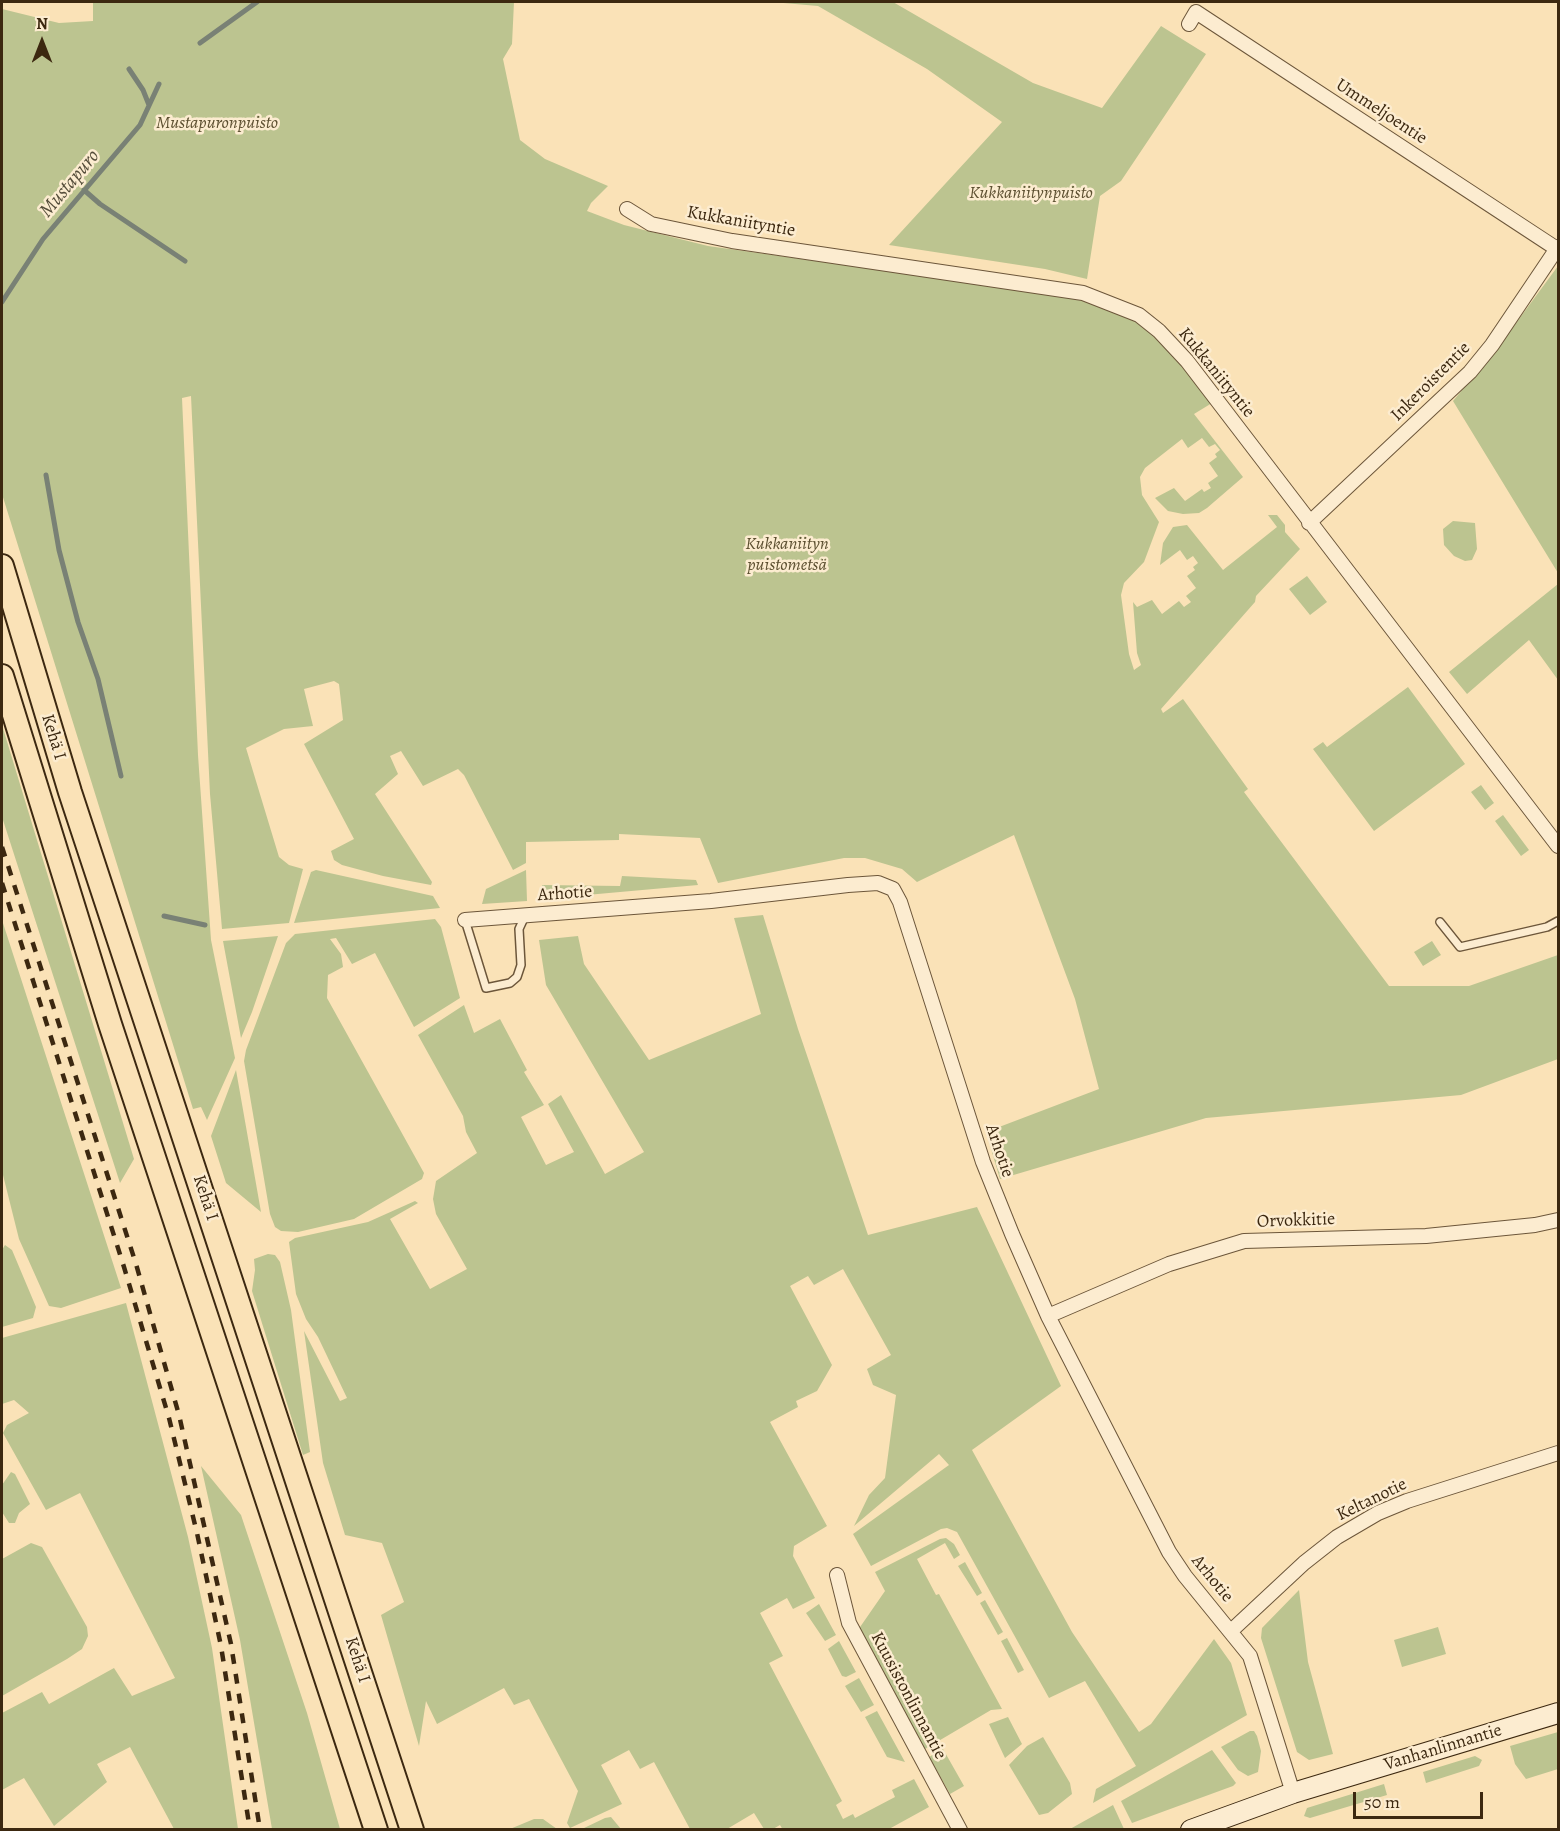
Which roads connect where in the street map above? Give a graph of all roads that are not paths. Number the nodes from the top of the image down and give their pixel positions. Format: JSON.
{"nodes":[{"id":1,"x":1190,"y":24,"type":"dead end"},
{"id":2,"x":627,"y":210,"type":"dead end"},
{"id":3,"x":1558,"y":248,"type":"edge"},
{"id":4,"x":1309,"y":523,"type":"junction"},
{"id":5,"x":2,"y":566,"type":"edge"},
{"id":6,"x":2,"y":676,"type":"edge"},
{"id":7,"x":1558,"y":846,"type":"edge"},
{"id":8,"x":525,"y":915,"type":"junction"},
{"id":9,"x":465,"y":920,"type":"joint"},
{"id":10,"x":1558,"y":921,"type":"edge"},
{"id":11,"x":1440,"y":922,"type":"dead end"},
{"id":12,"x":1558,"y":1220,"type":"edge"},
{"id":13,"x":1048,"y":1316,"type":"junction"},
{"id":14,"x":1558,"y":1453,"type":"edge"},
{"id":15,"x":837,"y":1575,"type":"dead end"},
{"id":16,"x":1231,"y":1631,"type":"junction"},
{"id":17,"x":1558,"y":1713,"type":"edge"},
{"id":18,"x":1293,"y":1793,"type":"junction"},
{"id":19,"x":376,"y":1830,"type":"edge"},
{"id":20,"x":412,"y":1830,"type":"edge"},
{"id":21,"x":960,"y":1830,"type":"edge"},
{"id":22,"x":1191,"y":1830,"type":"edge"}],
"edges":[{"from":1,"to":3,"type":"street","name":"Ummeljoentie"},
{"from":2,"to":4,"type":"street","name":"Kukkaniityntie"},
{"from":3,"to":4,"type":"street","name":"Inkeroistentie"},
{"from":4,"to":7,"type":"street","name":"Kukkaniityntie"},
{"from":5,"to":20,"type":"highway","name":"Kehä I"},
{"from":6,"to":19,"type":"highway","name":"Kehä I"},
{"from":8,"to":9,"type":"street","name":"Arhotie"},
{"from":8,"to":9,"type":"lane"},
{"from":8,"to":13,"type":"street","name":"Arhotie"},
{"from":10,"to":11,"type":"lane"},
{"from":12,"to":13,"type":"street","name":"Orvokkitie"},
{"from":13,"to":16,"type":"street","name":"Arhotie"},
{"from":14,"to":16,"type":"street","name":"Keltanotie"},
{"from":15,"to":21,"type":"street","name":"Kuusistonlinnantie"},
{"from":16,"to":18,"type":"street","name":"Arhotie"},
{"from":17,"to":18,"type":"main road","name":"Vanhanlinnantie"},
{"from":18,"to":22,"type":"main road","name":"Vanhanlinnantie"}]}
